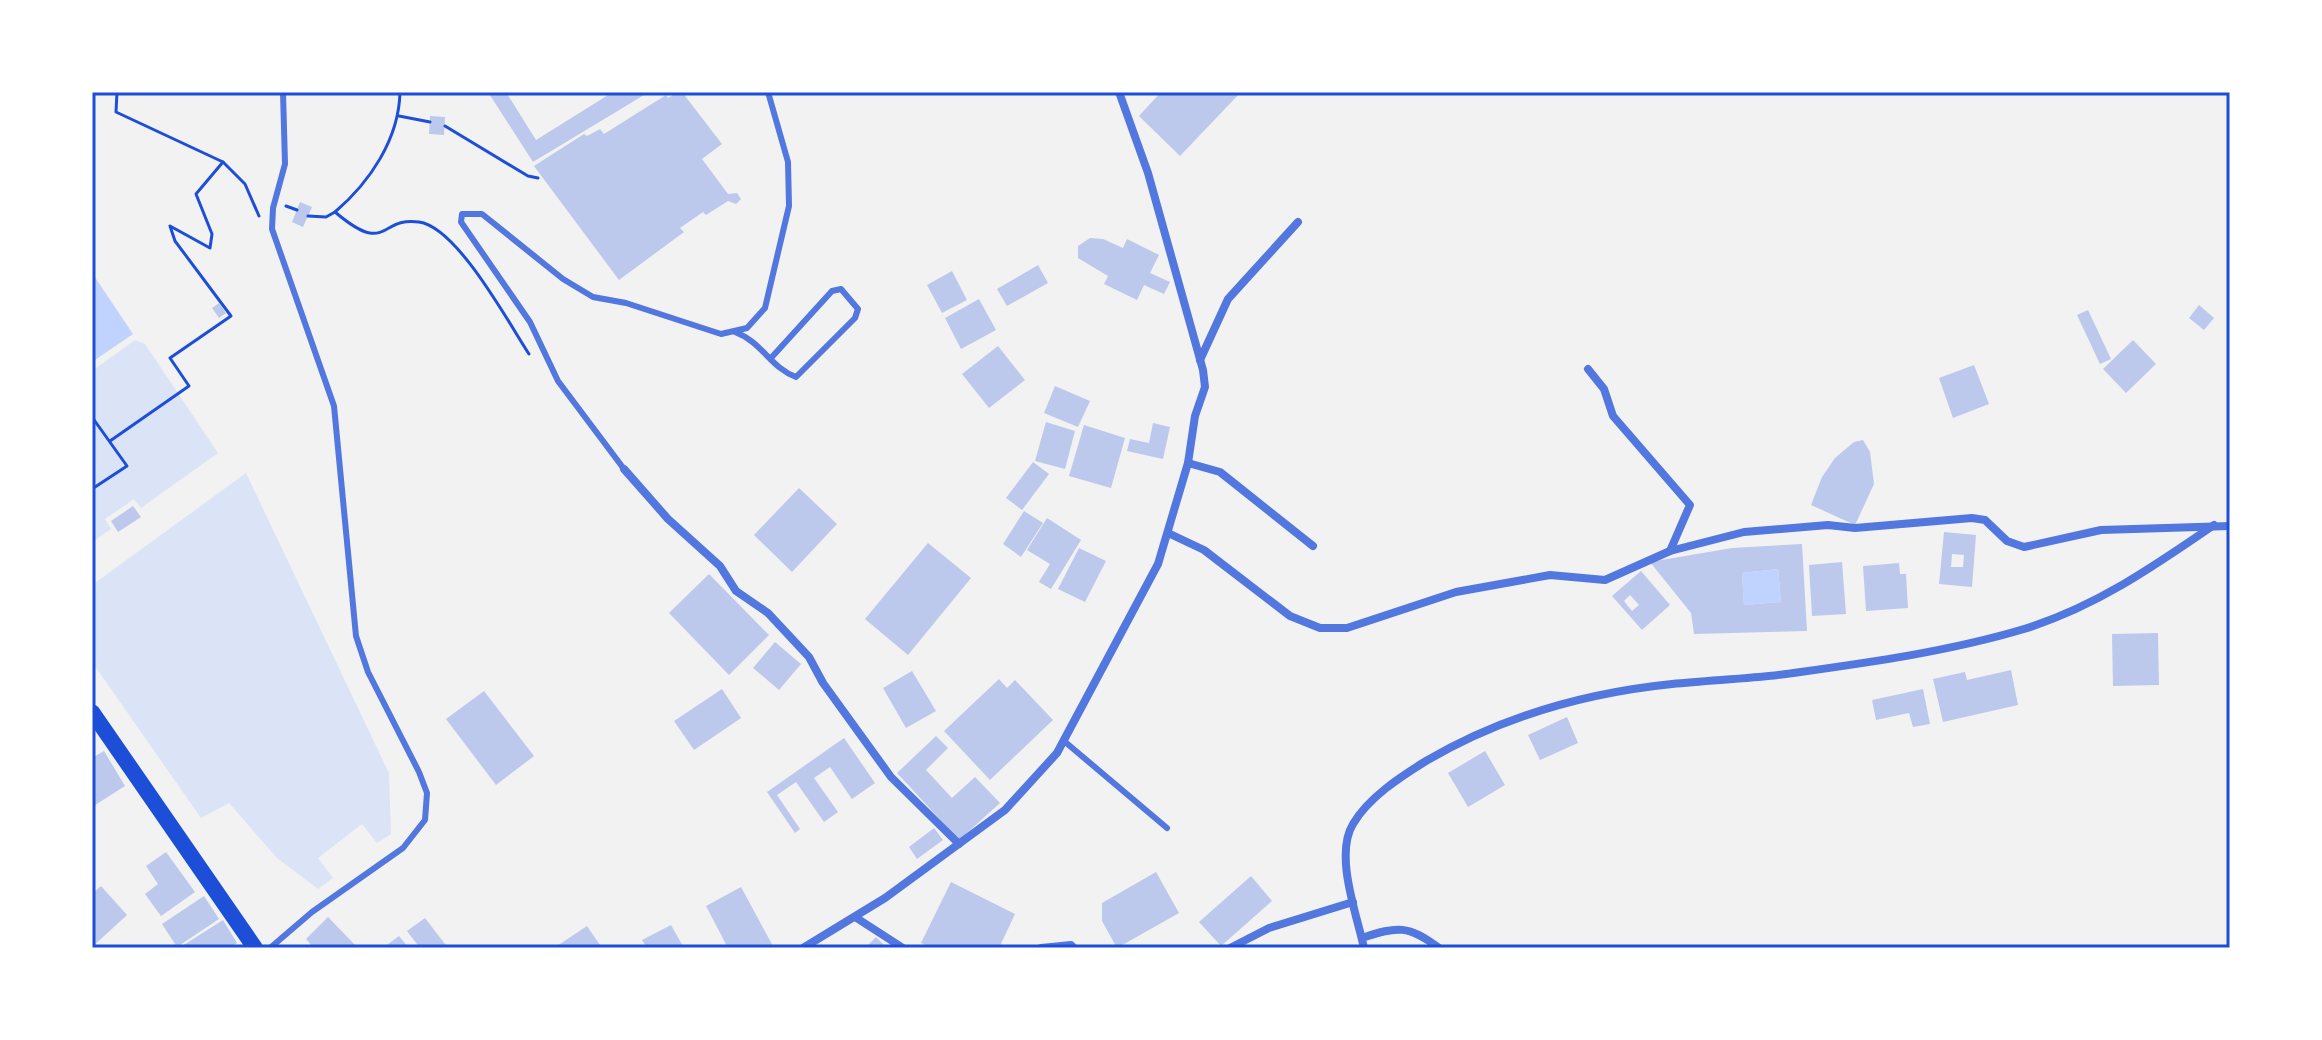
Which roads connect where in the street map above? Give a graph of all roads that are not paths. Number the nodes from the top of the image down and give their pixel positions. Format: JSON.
{"nodes":[{"id":1,"x":283,"y":92,"type":"edge"},
{"id":2,"x":768,"y":92,"type":"edge"},
{"id":3,"x":1119,"y":92,"type":"edge"},
{"id":4,"x":1298,"y":222,"type":"dead end"},
{"id":5,"x":735,"y":332,"type":"junction"},
{"id":6,"x":771,"y":358,"type":"junction"},
{"id":7,"x":1200,"y":360,"type":"junction"},
{"id":8,"x":1588,"y":369,"type":"dead end"},
{"id":9,"x":1188,"y":463,"type":"junction"},
{"id":10,"x":624,"y":469,"type":"joint"},
{"id":11,"x":2215,"y":525,"type":"junction"},
{"id":12,"x":2230,"y":526,"type":"edge"},
{"id":13,"x":1168,"y":533,"type":"junction"},
{"id":14,"x":1313,"y":546,"type":"dead end"},
{"id":15,"x":1670,"y":551,"type":"junction"},
{"id":16,"x":92,"y":712,"type":"edge"},
{"id":17,"x":1064,"y":741,"type":"junction"},
{"id":18,"x":1167,"y":828,"type":"dead end"},
{"id":19,"x":959,"y":844,"type":"junction"},
{"id":20,"x":1353,"y":902,"type":"junction"},
{"id":21,"x":855,"y":917,"type":"junction"},
{"id":22,"x":1363,"y":943,"type":"edge"},
{"id":23,"x":255,"y":948,"type":"edge"},
{"id":24,"x":270,"y":948,"type":"edge"},
{"id":25,"x":803,"y":948,"type":"edge"},
{"id":26,"x":903,"y":948,"type":"edge"},
{"id":27,"x":1041,"y":948,"type":"edge"},
{"id":28,"x":1074,"y":948,"type":"edge"},
{"id":29,"x":1230,"y":948,"type":"edge"},
{"id":30,"x":1439,"y":948,"type":"edge"}],
"edges":[{"from":1,"to":24,"type":"lane"},
{"from":2,"to":5,"type":"lane"},
{"from":3,"to":7,"type":"street"},
{"from":4,"to":7,"type":"street"},
{"from":5,"to":6,"type":"lane"},
{"from":5,"to":10,"type":"lane"},
{"from":6,"to":6,"type":"lane"},
{"from":7,"to":9,"type":"street"},
{"from":8,"to":15,"type":"street"},
{"from":9,"to":13,"type":"street"},
{"from":9,"to":14,"type":"street"},
{"from":10,"to":19,"type":"street"},
{"from":11,"to":12,"type":"street"},
{"from":11,"to":15,"type":"street"},
{"from":11,"to":20,"type":"street"},
{"from":13,"to":15,"type":"street"},
{"from":13,"to":17,"type":"street"},
{"from":16,"to":23,"type":"main road"},
{"from":17,"to":18,"type":"lane"},
{"from":17,"to":19,"type":"street"},
{"from":19,"to":21,"type":"street"},
{"from":20,"to":22,"type":"street"},
{"from":20,"to":29,"type":"street"},
{"from":21,"to":25,"type":"street"},
{"from":21,"to":26,"type":"street"},
{"from":22,"to":30,"type":"street"},
{"from":27,"to":28,"type":"street"}]}
